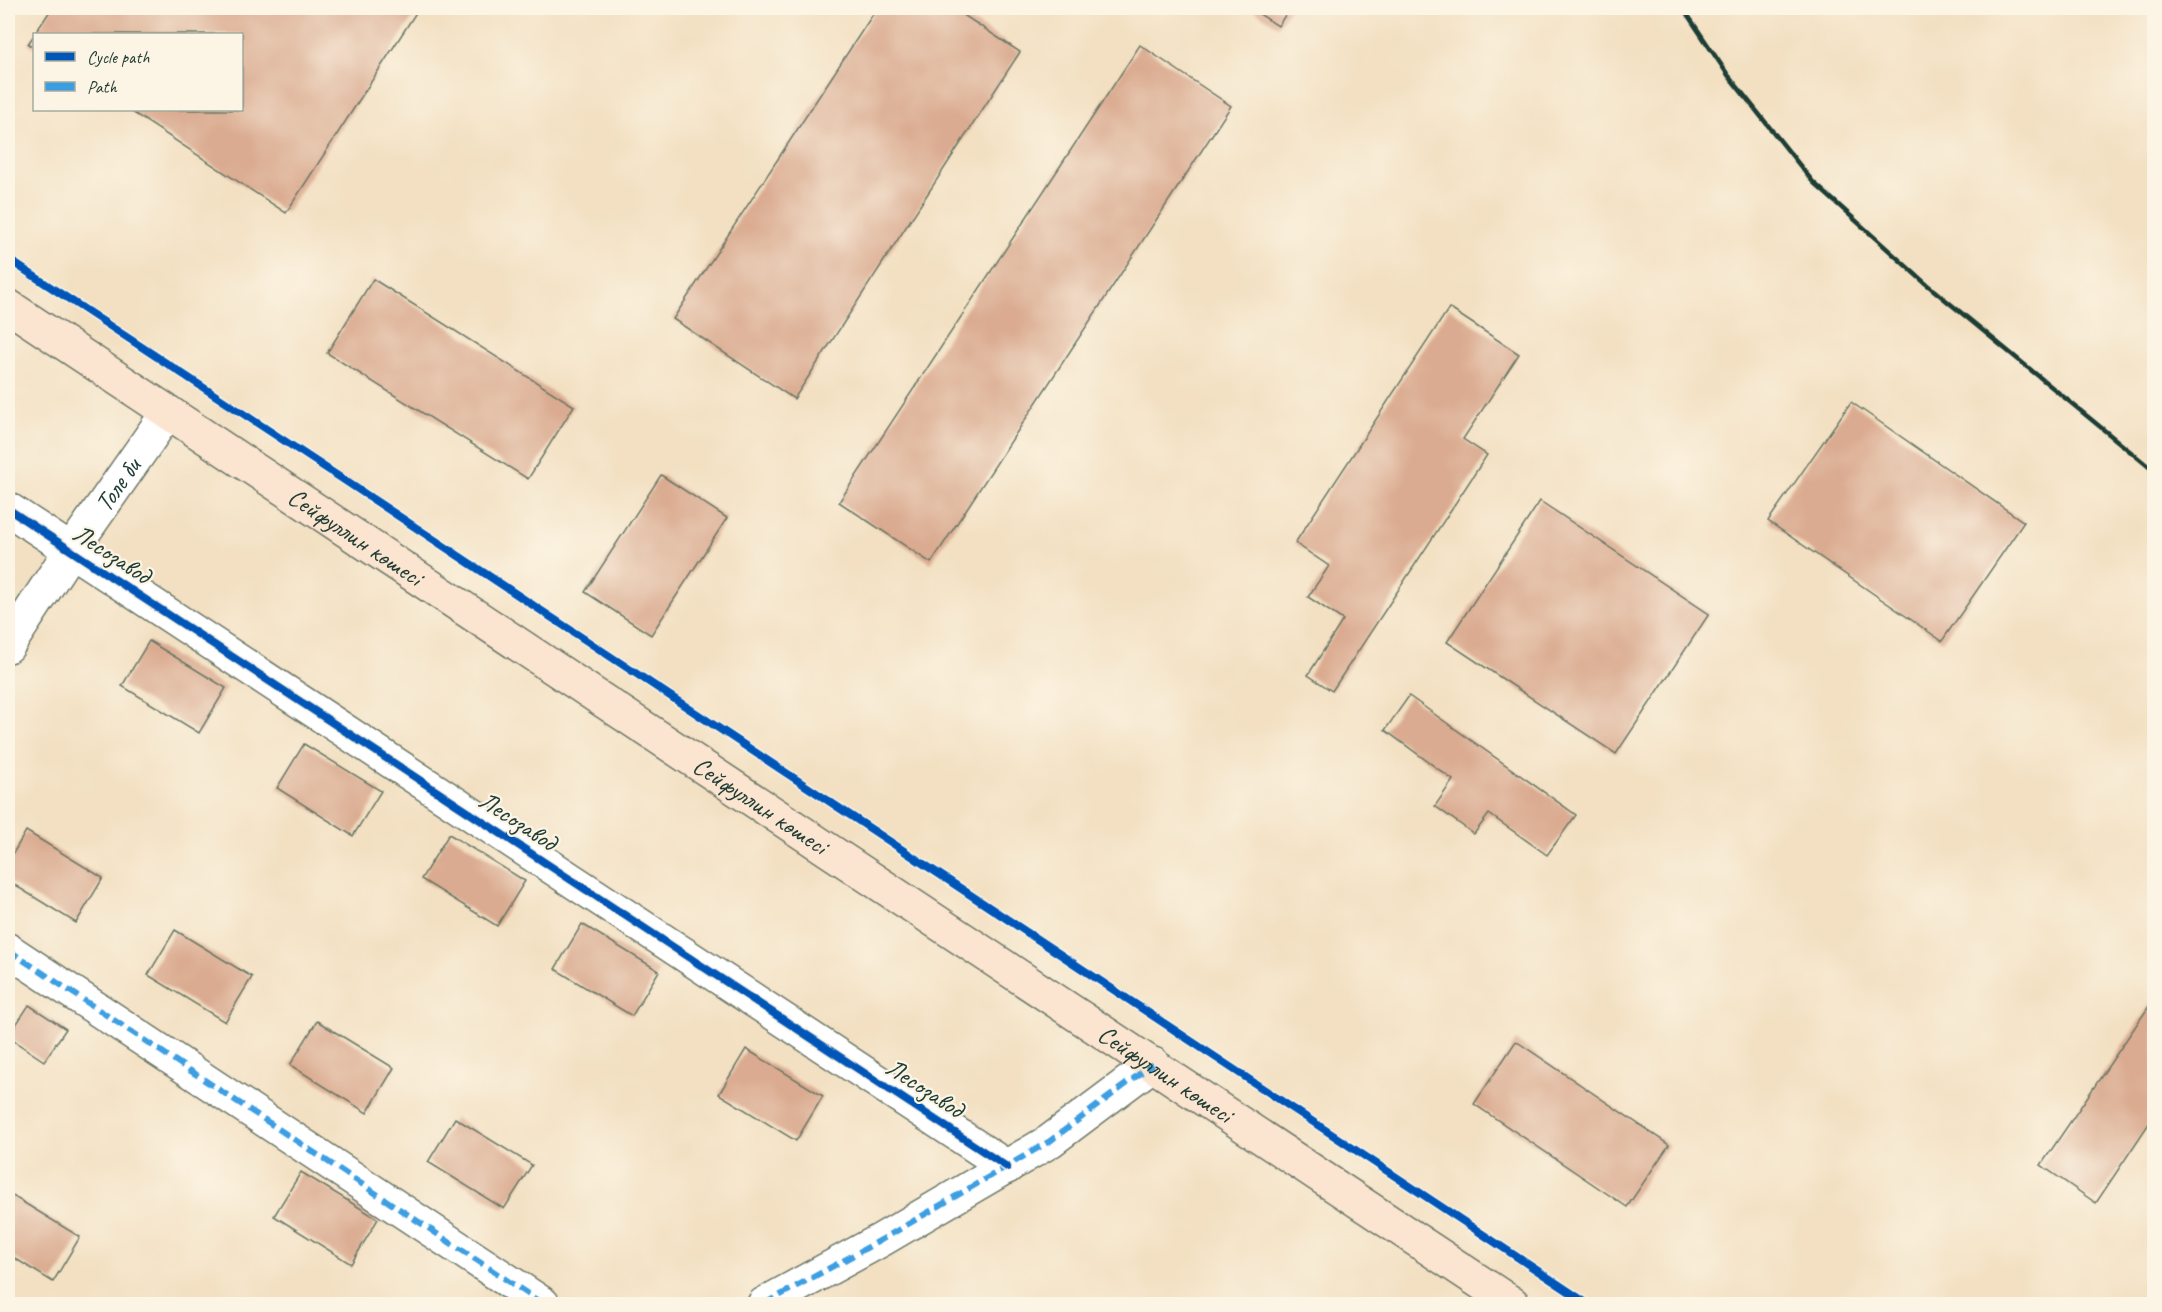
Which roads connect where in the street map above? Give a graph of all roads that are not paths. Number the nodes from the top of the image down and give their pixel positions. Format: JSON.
{"nodes":[{"id":1,"x":8,"y":306,"type":"edge"},
{"id":2,"x":168,"y":412,"type":"junction"},
{"id":3,"x":8,"y":509,"type":"edge"},
{"id":4,"x":70,"y":551,"type":"junction"},
{"id":5,"x":8,"y":646,"type":"edge"},
{"id":6,"x":8,"y":950,"type":"edge"},
{"id":7,"x":1153,"y":1064,"type":"junction"},
{"id":8,"x":1007,"y":1167,"type":"junction"},
{"id":9,"x":543,"y":1305,"type":"edge"},
{"id":10,"x":764,"y":1305,"type":"edge"},
{"id":11,"x":1513,"y":1305,"type":"edge"}],
"edges":[{"from":1,"to":2,"type":"main road","name":"Сейфуллин көшесі"},
{"from":2,"to":4,"type":"street","name":"Толе би"},
{"from":2,"to":7,"type":"main road","name":"Сейфуллин көшесі"},
{"from":3,"to":4,"type":"street","name":"Лесозавод"},
{"from":4,"to":5,"type":"street","name":"Толе би"},
{"from":4,"to":8,"type":"street","name":"Лесозавод"},
{"from":6,"to":9,"type":"street"},
{"from":7,"to":8,"type":"street"},
{"from":7,"to":11,"type":"main road","name":"Сейфуллин көшесі"},
{"from":8,"to":10,"type":"street"}]}
